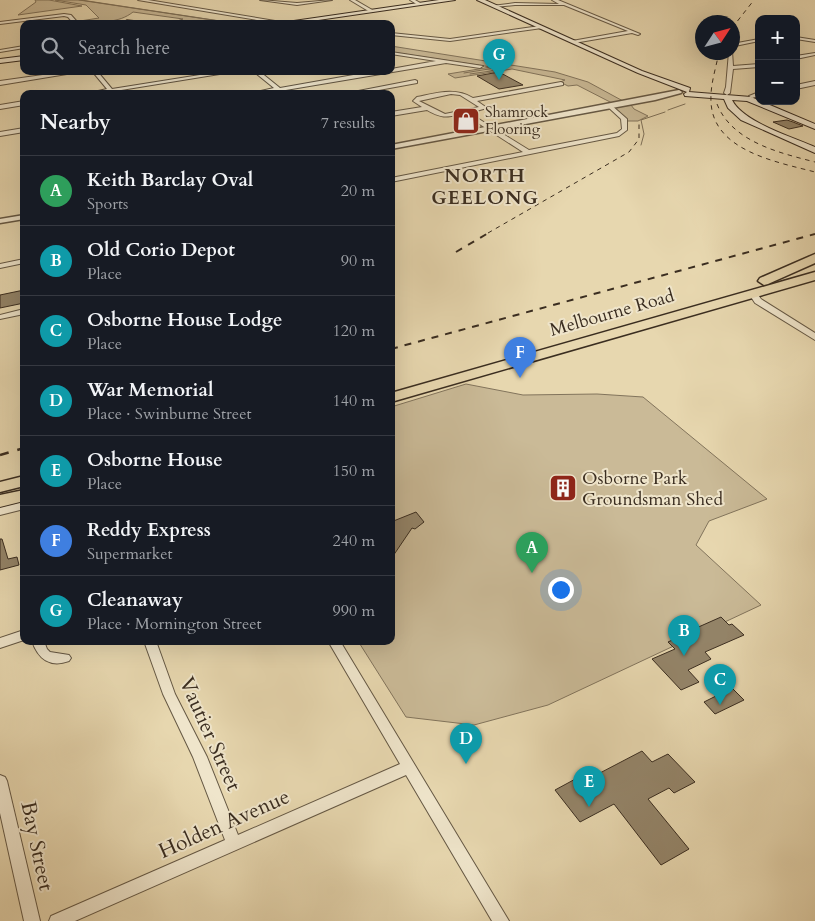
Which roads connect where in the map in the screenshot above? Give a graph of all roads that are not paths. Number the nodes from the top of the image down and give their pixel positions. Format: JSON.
{"nodes":[{"id":1,"x":140,"y":0,"type":"edge"},
{"id":2,"x":262,"y":0,"type":"edge"},
{"id":3,"x":330,"y":0,"type":"edge"},
{"id":4,"x":352,"y":0,"type":"edge"},
{"id":5,"x":412,"y":0,"type":"edge"},
{"id":6,"x":452,"y":0,"type":"edge"},
{"id":7,"x":554,"y":0,"type":"edge"},
{"id":8,"x":484,"y":1,"type":"edge"},
{"id":9,"x":189,"y":2,"type":"dead end"},
{"id":10,"x":420,"y":4,"type":"junction"},
{"id":11,"x":565,"y":5,"type":"junction"},
{"id":12,"x":181,"y":6,"type":"junction"},
{"id":13,"x":494,"y":6,"type":"junction"},
{"id":14,"x":372,"y":11,"type":"junction"},
{"id":15,"x":37,"y":20,"type":"edge"},
{"id":16,"x":72,"y":20,"type":"edge"},
{"id":17,"x":267,"y":20,"type":"edge"},
{"id":18,"x":307,"y":20,"type":"edge"},
{"id":19,"x":20,"y":22,"type":"edge"},
{"id":20,"x":0,"y":23,"type":"edge"},
{"id":21,"x":540,"y":27,"type":"junction"},
{"id":22,"x":395,"y":31,"type":"edge"},
{"id":23,"x":395,"y":35,"type":"edge"},
{"id":24,"x":406,"y":36,"type":"junction"},
{"id":25,"x":800,"y":39,"type":"edge"},
{"id":26,"x":755,"y":41,"type":"edge"},
{"id":27,"x":815,"y":41,"type":"edge"},
{"id":28,"x":574,"y":42,"type":"junction"},
{"id":29,"x":740,"y":44,"type":"edge"},
{"id":30,"x":20,"y":48,"type":"edge"},
{"id":31,"x":0,"y":50,"type":"edge"},
{"id":32,"x":395,"y":54,"type":"edge"},
{"id":33,"x":815,"y":54,"type":"edge"},
{"id":34,"x":800,"y":57,"type":"edge"},
{"id":35,"x":20,"y":58,"type":"edge"},
{"id":36,"x":730,"y":60,"type":"edge"},
{"id":37,"x":0,"y":61,"type":"edge"},
{"id":38,"x":446,"y":61,"type":"junction"},
{"id":39,"x":755,"y":65,"type":"edge"},
{"id":40,"x":480,"y":66,"type":"dead end"},
{"id":41,"x":730,"y":68,"type":"junction"},
{"id":42,"x":397,"y":71,"type":"joint"},
{"id":43,"x":403,"y":74,"type":"dead end"},
{"id":44,"x":55,"y":75,"type":"edge"},
{"id":45,"x":97,"y":75,"type":"edge"},
{"id":46,"x":212,"y":75,"type":"edge"},
{"id":47,"x":260,"y":75,"type":"edge"},
{"id":48,"x":371,"y":75,"type":"edge"},
{"id":49,"x":409,"y":78,"type":"dead end"},
{"id":50,"x":415,"y":82,"type":"junction"},
{"id":51,"x":0,"y":83,"type":"edge"},
{"id":52,"x":815,"y":83,"type":"edge"},
{"id":53,"x":561,"y":84,"type":"dead end"},
{"id":54,"x":422,"y":86,"type":"dead end"},
{"id":55,"x":800,"y":86,"type":"edge"},
{"id":56,"x":278,"y":89,"type":"junction"},
{"id":57,"x":110,"y":90,"type":"edge"},
{"id":58,"x":124,"y":90,"type":"edge"},
{"id":59,"x":273,"y":90,"type":"edge"},
{"id":60,"x":369,"y":90,"type":"edge"},
{"id":61,"x":429,"y":91,"type":"dead end"},
{"id":62,"x":685,"y":92,"type":"junction"},
{"id":63,"x":436,"y":95,"type":"junction"},
{"id":64,"x":727,"y":95,"type":"junction"},
{"id":65,"x":754,"y":97,"type":"edge"},
{"id":66,"x":473,"y":100,"type":"junction"},
{"id":67,"x":20,"y":104,"type":"edge"},
{"id":68,"x":775,"y":105,"type":"edge"},
{"id":69,"x":610,"y":106,"type":"junction"},
{"id":70,"x":0,"y":107,"type":"edge"},
{"id":71,"x":427,"y":108,"type":"junction"},
{"id":72,"x":395,"y":113,"type":"edge"},
{"id":73,"x":466,"y":113,"type":"junction"},
{"id":74,"x":815,"y":122,"type":"edge"},
{"id":75,"x":815,"y":127,"type":"edge"},
{"id":76,"x":490,"y":128,"type":"junction"},
{"id":77,"x":20,"y":131,"type":"edge"},
{"id":78,"x":0,"y":134,"type":"edge"},
{"id":79,"x":781,"y":135,"type":"junction"},
{"id":80,"x":395,"y":146,"type":"edge"},
{"id":81,"x":815,"y":150,"type":"edge"},
{"id":82,"x":528,"y":152,"type":"junction"},
{"id":83,"x":395,"y":179,"type":"edge"},
{"id":84,"x":20,"y":218,"type":"edge"},
{"id":85,"x":0,"y":221,"type":"edge"},
{"id":86,"x":815,"y":258,"type":"edge"},
{"id":87,"x":20,"y":262,"type":"edge"},
{"id":88,"x":0,"y":266,"type":"edge"},
{"id":89,"x":814,"y":274,"type":"edge"},
{"id":90,"x":764,"y":281,"type":"junction"},
{"id":91,"x":748,"y":290,"type":"junction"},
{"id":92,"x":20,"y":312,"type":"edge"},
{"id":93,"x":0,"y":316,"type":"edge"},
{"id":94,"x":808,"y":327,"type":"edge"},
{"id":95,"x":815,"y":337,"type":"edge"},
{"id":96,"x":395,"y":387,"type":"edge"},
{"id":97,"x":395,"y":397,"type":"edge"},
{"id":98,"x":20,"y":482,"type":"edge"},
{"id":99,"x":0,"y":487,"type":"edge"},
{"id":100,"x":20,"y":496,"type":"edge"},
{"id":101,"x":0,"y":501,"type":"edge"},
{"id":102,"x":20,"y":506,"type":"edge"},
{"id":103,"x":0,"y":512,"type":"edge"},
{"id":104,"x":20,"y":636,"type":"edge"},
{"id":105,"x":0,"y":644,"type":"edge"},
{"id":106,"x":39,"y":645,"type":"edge"},
{"id":107,"x":151,"y":645,"type":"edge"},
{"id":108,"x":336,"y":645,"type":"edge"},
{"id":109,"x":64,"y":658,"type":"dead end"},
{"id":110,"x":409,"y":767,"type":"junction"},
{"id":111,"x":0,"y":781,"type":"edge"},
{"id":112,"x":234,"y":843,"type":"junction"},
{"id":113,"x":498,"y":920,"type":"edge"},
{"id":114,"x":31,"y":921,"type":"edge"},
{"id":115,"x":41,"y":921,"type":"edge"},
{"id":116,"x":57,"y":921,"type":"edge"}],
"edges":[{"from":1,"to":12,"type":"street"},
{"from":2,"to":3,"type":"street"},
{"from":4,"to":14,"type":"street"},
{"from":5,"to":10,"type":"street"},
{"from":6,"to":10,"type":"main road"},
{"from":7,"to":11,"type":"street"},
{"from":8,"to":13,"type":"main road"},
{"from":9,"to":12,"type":"street"},
{"from":10,"to":14,"type":"main road"},
{"from":11,"to":13,"type":"street"},
{"from":11,"to":28,"type":"street"},
{"from":12,"to":17,"type":"street"},
{"from":13,"to":21,"type":"main road"},
{"from":14,"to":18,"type":"main road"},
{"from":15,"to":16,"type":"street"},
{"from":19,"to":20,"type":"street"},
{"from":21,"to":24,"type":"street"},
{"from":21,"to":28,"type":"main road"},
{"from":22,"to":24,"type":"street"},
{"from":23,"to":24,"type":"street"},
{"from":25,"to":27,"type":"street"},
{"from":26,"to":29,"type":"street"},
{"from":28,"to":62,"type":"main road"},
{"from":30,"to":31,"type":"street"},
{"from":32,"to":38,"type":"street"},
{"from":33,"to":34,"type":"street"},
{"from":35,"to":37,"type":"main road"},
{"from":36,"to":41,"type":"street"},
{"from":38,"to":40,"type":"street"},
{"from":38,"to":42,"type":"street"},
{"from":39,"to":41,"type":"street"},
{"from":41,"to":64,"type":"street"},
{"from":42,"to":43,"type":"street"},
{"from":44,"to":51,"type":"street"},
{"from":45,"to":57,"type":"street"},
{"from":46,"to":58,"type":"street"},
{"from":47,"to":56,"type":"street"},
{"from":48,"to":56,"type":"street"},
{"from":49,"to":50,"type":"street"},
{"from":50,"to":54,"type":"street"},
{"from":50,"to":60,"type":"street"},
{"from":52,"to":55,"type":"street"},
{"from":53,"to":66,"type":"street"},
{"from":56,"to":59,"type":"street"},
{"from":61,"to":63,"type":"street"},
{"from":62,"to":64,"type":"main road"},
{"from":62,"to":69,"type":"street"},
{"from":63,"to":66,"type":"street"},
{"from":63,"to":71,"type":"street"},
{"from":64,"to":65,"type":"main road"},
{"from":64,"to":79,"type":"main road"},
{"from":65,"to":75,"type":"main road"},
{"from":66,"to":73,"type":"street"},
{"from":67,"to":70,"type":"street"},
{"from":68,"to":74,"type":"main road"},
{"from":69,"to":76,"type":"street"},
{"from":69,"to":82,"type":"street"},
{"from":71,"to":72,"type":"street"},
{"from":71,"to":73,"type":"street"},
{"from":73,"to":76,"type":"street"},
{"from":75,"to":79,"type":"main road"},
{"from":76,"to":80,"type":"street"},
{"from":76,"to":82,"type":"street"},
{"from":77,"to":78,"type":"street"},
{"from":79,"to":81,"type":"main road"},
{"from":82,"to":83,"type":"street"},
{"from":84,"to":85,"type":"street"},
{"from":86,"to":90,"type":"highway"},
{"from":87,"to":88,"type":"street"},
{"from":89,"to":90,"type":"highway","name":"Melbourne Road"},
{"from":89,"to":91,"type":"highway","name":"Melbourne Road"},
{"from":90,"to":91,"type":"highway","name":"Melbourne Road"},
{"from":91,"to":94,"type":"street"},
{"from":91,"to":96,"type":"highway","name":"Melbourne Road"},
{"from":91,"to":97,"type":"highway","name":"Melbourne Road"},
{"from":92,"to":93,"type":"street"},
{"from":94,"to":95,"type":"street"},
{"from":98,"to":99,"type":"highway"},
{"from":100,"to":101,"type":"highway"},
{"from":102,"to":103,"type":"street"},
{"from":104,"to":105,"type":"street"},
{"from":106,"to":109,"type":"street"},
{"from":107,"to":112,"type":"street","name":"Vautier Street"},
{"from":108,"to":110,"type":"street"},
{"from":110,"to":112,"type":"street","name":"Holden Avenue"},
{"from":110,"to":113,"type":"street"},
{"from":111,"to":114,"type":"street","name":"Bay Street"},
{"from":112,"to":116,"type":"street","name":"Holden Avenue"},
{"from":114,"to":115,"type":"street"}]}
